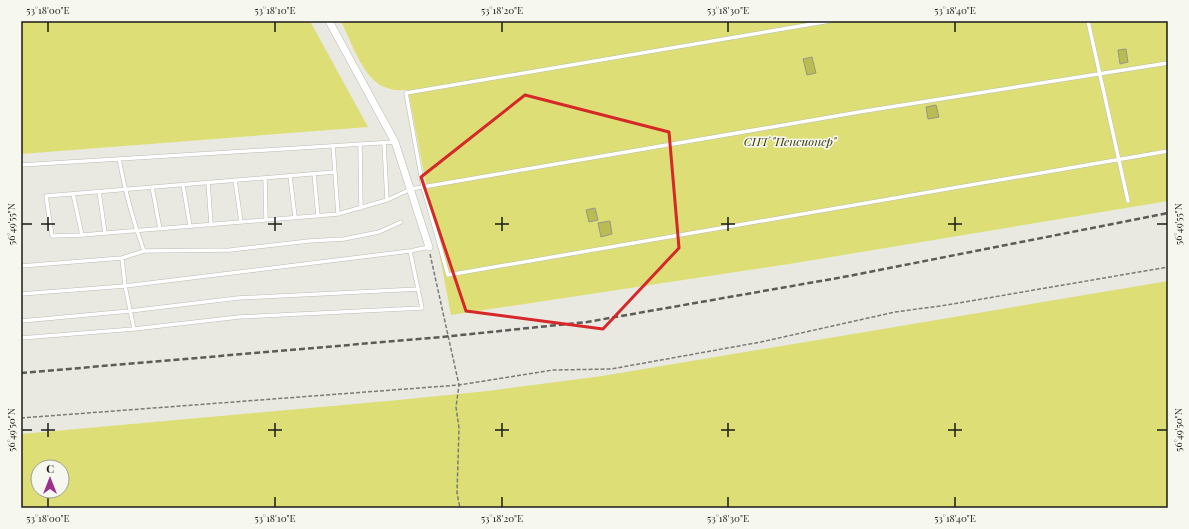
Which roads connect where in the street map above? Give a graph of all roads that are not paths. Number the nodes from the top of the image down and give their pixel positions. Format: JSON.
{"nodes":[{"id":1,"x":329,"y":21,"type":"edge"},
{"id":2,"x":830,"y":21,"type":"edge"},
{"id":3,"x":1088,"y":21,"type":"edge"},
{"id":4,"x":1168,"y":62,"type":"edge"},
{"id":5,"x":1100,"y":73,"type":"junction"},
{"id":6,"x":395,"y":142,"type":"junction"},
{"id":7,"x":384,"y":143,"type":"junction"},
{"id":8,"x":360,"y":144,"type":"junction"},
{"id":9,"x":333,"y":146,"type":"junction"},
{"id":10,"x":1168,"y":151,"type":"edge"},
{"id":11,"x":119,"y":159,"type":"junction"},
{"id":12,"x":1119,"y":159,"type":"junction"},
{"id":13,"x":21,"y":165,"type":"edge"},
{"id":14,"x":334,"y":172,"type":"junction"},
{"id":15,"x":314,"y":174,"type":"junction"},
{"id":16,"x":290,"y":176,"type":"junction"},
{"id":17,"x":265,"y":178,"type":"junction"},
{"id":18,"x":235,"y":180,"type":"junction"},
{"id":19,"x":208,"y":182,"type":"junction"},
{"id":20,"x":183,"y":184,"type":"junction"},
{"id":21,"x":152,"y":187,"type":"junction"},
{"id":22,"x":423,"y":187,"type":"junction"},
{"id":23,"x":125,"y":189,"type":"junction"},
{"id":24,"x":411,"y":189,"type":"junction"},
{"id":25,"x":99,"y":191,"type":"junction"},
{"id":26,"x":72,"y":194,"type":"junction"},
{"id":27,"x":387,"y":200,"type":"junction"},
{"id":28,"x":1128,"y":201,"type":"dead end"},
{"id":29,"x":361,"y":208,"type":"junction"},
{"id":30,"x":338,"y":214,"type":"junction"},
{"id":31,"x":318,"y":216,"type":"junction"},
{"id":32,"x":295,"y":217,"type":"junction"},
{"id":33,"x":266,"y":220,"type":"junction"},
{"id":34,"x":240,"y":222,"type":"junction"},
{"id":35,"x":401,"y":222,"type":"dead end"},
{"id":36,"x":211,"y":224,"type":"junction"},
{"id":37,"x":190,"y":226,"type":"junction"},
{"id":38,"x":160,"y":229,"type":"junction"},
{"id":39,"x":136,"y":231,"type":"junction"},
{"id":40,"x":105,"y":234,"type":"junction"},
{"id":41,"x":82,"y":235,"type":"junction"},
{"id":42,"x":429,"y":247,"type":"joint"},
{"id":43,"x":144,"y":251,"type":"junction"},
{"id":44,"x":410,"y":251,"type":"junction"},
{"id":45,"x":122,"y":258,"type":"junction"},
{"id":46,"x":21,"y":266,"type":"edge"},
{"id":47,"x":125,"y":286,"type":"junction"},
{"id":48,"x":419,"y":289,"type":"junction"},
{"id":49,"x":21,"y":294,"type":"edge"},
{"id":50,"x":130,"y":311,"type":"junction"},
{"id":51,"x":21,"y":321,"type":"edge"},
{"id":52,"x":134,"y":329,"type":"junction"},
{"id":53,"x":21,"y":338,"type":"edge"}],
"edges":[{"from":1,"to":6,"type":"street"},
{"from":2,"to":22,"type":"lane"},
{"from":3,"to":5,"type":"lane"},
{"from":4,"to":5,"type":"lane"},
{"from":5,"to":12,"type":"lane"},
{"from":5,"to":22,"type":"lane"},
{"from":6,"to":7,"type":"lane"},
{"from":6,"to":24,"type":"street"},
{"from":7,"to":8,"type":"lane"},
{"from":7,"to":27,"type":"lane"},
{"from":8,"to":9,"type":"lane"},
{"from":8,"to":29,"type":"lane"},
{"from":9,"to":11,"type":"lane"},
{"from":9,"to":14,"type":"lane"},
{"from":10,"to":12,"type":"lane"},
{"from":11,"to":13,"type":"lane"},
{"from":11,"to":23,"type":"lane"},
{"from":12,"to":22,"type":"lane"},
{"from":12,"to":28,"type":"lane"},
{"from":14,"to":15,"type":"lane"},
{"from":14,"to":30,"type":"lane"},
{"from":15,"to":16,"type":"lane"},
{"from":15,"to":31,"type":"lane"},
{"from":16,"to":17,"type":"lane"},
{"from":16,"to":32,"type":"lane"},
{"from":17,"to":18,"type":"lane"},
{"from":17,"to":33,"type":"lane"},
{"from":18,"to":19,"type":"lane"},
{"from":18,"to":34,"type":"lane"},
{"from":19,"to":20,"type":"lane"},
{"from":19,"to":36,"type":"lane"},
{"from":20,"to":21,"type":"lane"},
{"from":20,"to":37,"type":"lane"},
{"from":21,"to":23,"type":"lane"},
{"from":21,"to":38,"type":"lane"},
{"from":22,"to":24,"type":"lane"},
{"from":23,"to":25,"type":"lane"},
{"from":23,"to":39,"type":"lane"},
{"from":24,"to":27,"type":"lane"},
{"from":24,"to":42,"type":"street"},
{"from":25,"to":26,"type":"lane"},
{"from":25,"to":40,"type":"lane"},
{"from":26,"to":41,"type":"lane"},
{"from":26,"to":41,"type":"lane"},
{"from":27,"to":29,"type":"lane"},
{"from":29,"to":30,"type":"lane"},
{"from":30,"to":31,"type":"lane"},
{"from":31,"to":32,"type":"lane"},
{"from":32,"to":33,"type":"lane"},
{"from":33,"to":34,"type":"lane"},
{"from":34,"to":36,"type":"lane"},
{"from":35,"to":43,"type":"lane"},
{"from":36,"to":37,"type":"lane"},
{"from":37,"to":38,"type":"lane"},
{"from":38,"to":39,"type":"lane"},
{"from":39,"to":40,"type":"lane"},
{"from":39,"to":43,"type":"lane"},
{"from":40,"to":41,"type":"lane"},
{"from":42,"to":44,"type":"lane"},
{"from":43,"to":45,"type":"lane"},
{"from":44,"to":47,"type":"lane"},
{"from":44,"to":48,"type":"lane"},
{"from":45,"to":46,"type":"lane"},
{"from":45,"to":47,"type":"lane"},
{"from":47,"to":49,"type":"lane"},
{"from":47,"to":50,"type":"lane"},
{"from":48,"to":50,"type":"lane"},
{"from":48,"to":52,"type":"lane"},
{"from":50,"to":51,"type":"lane"},
{"from":50,"to":52,"type":"lane"},
{"from":52,"to":53,"type":"lane"}]}
